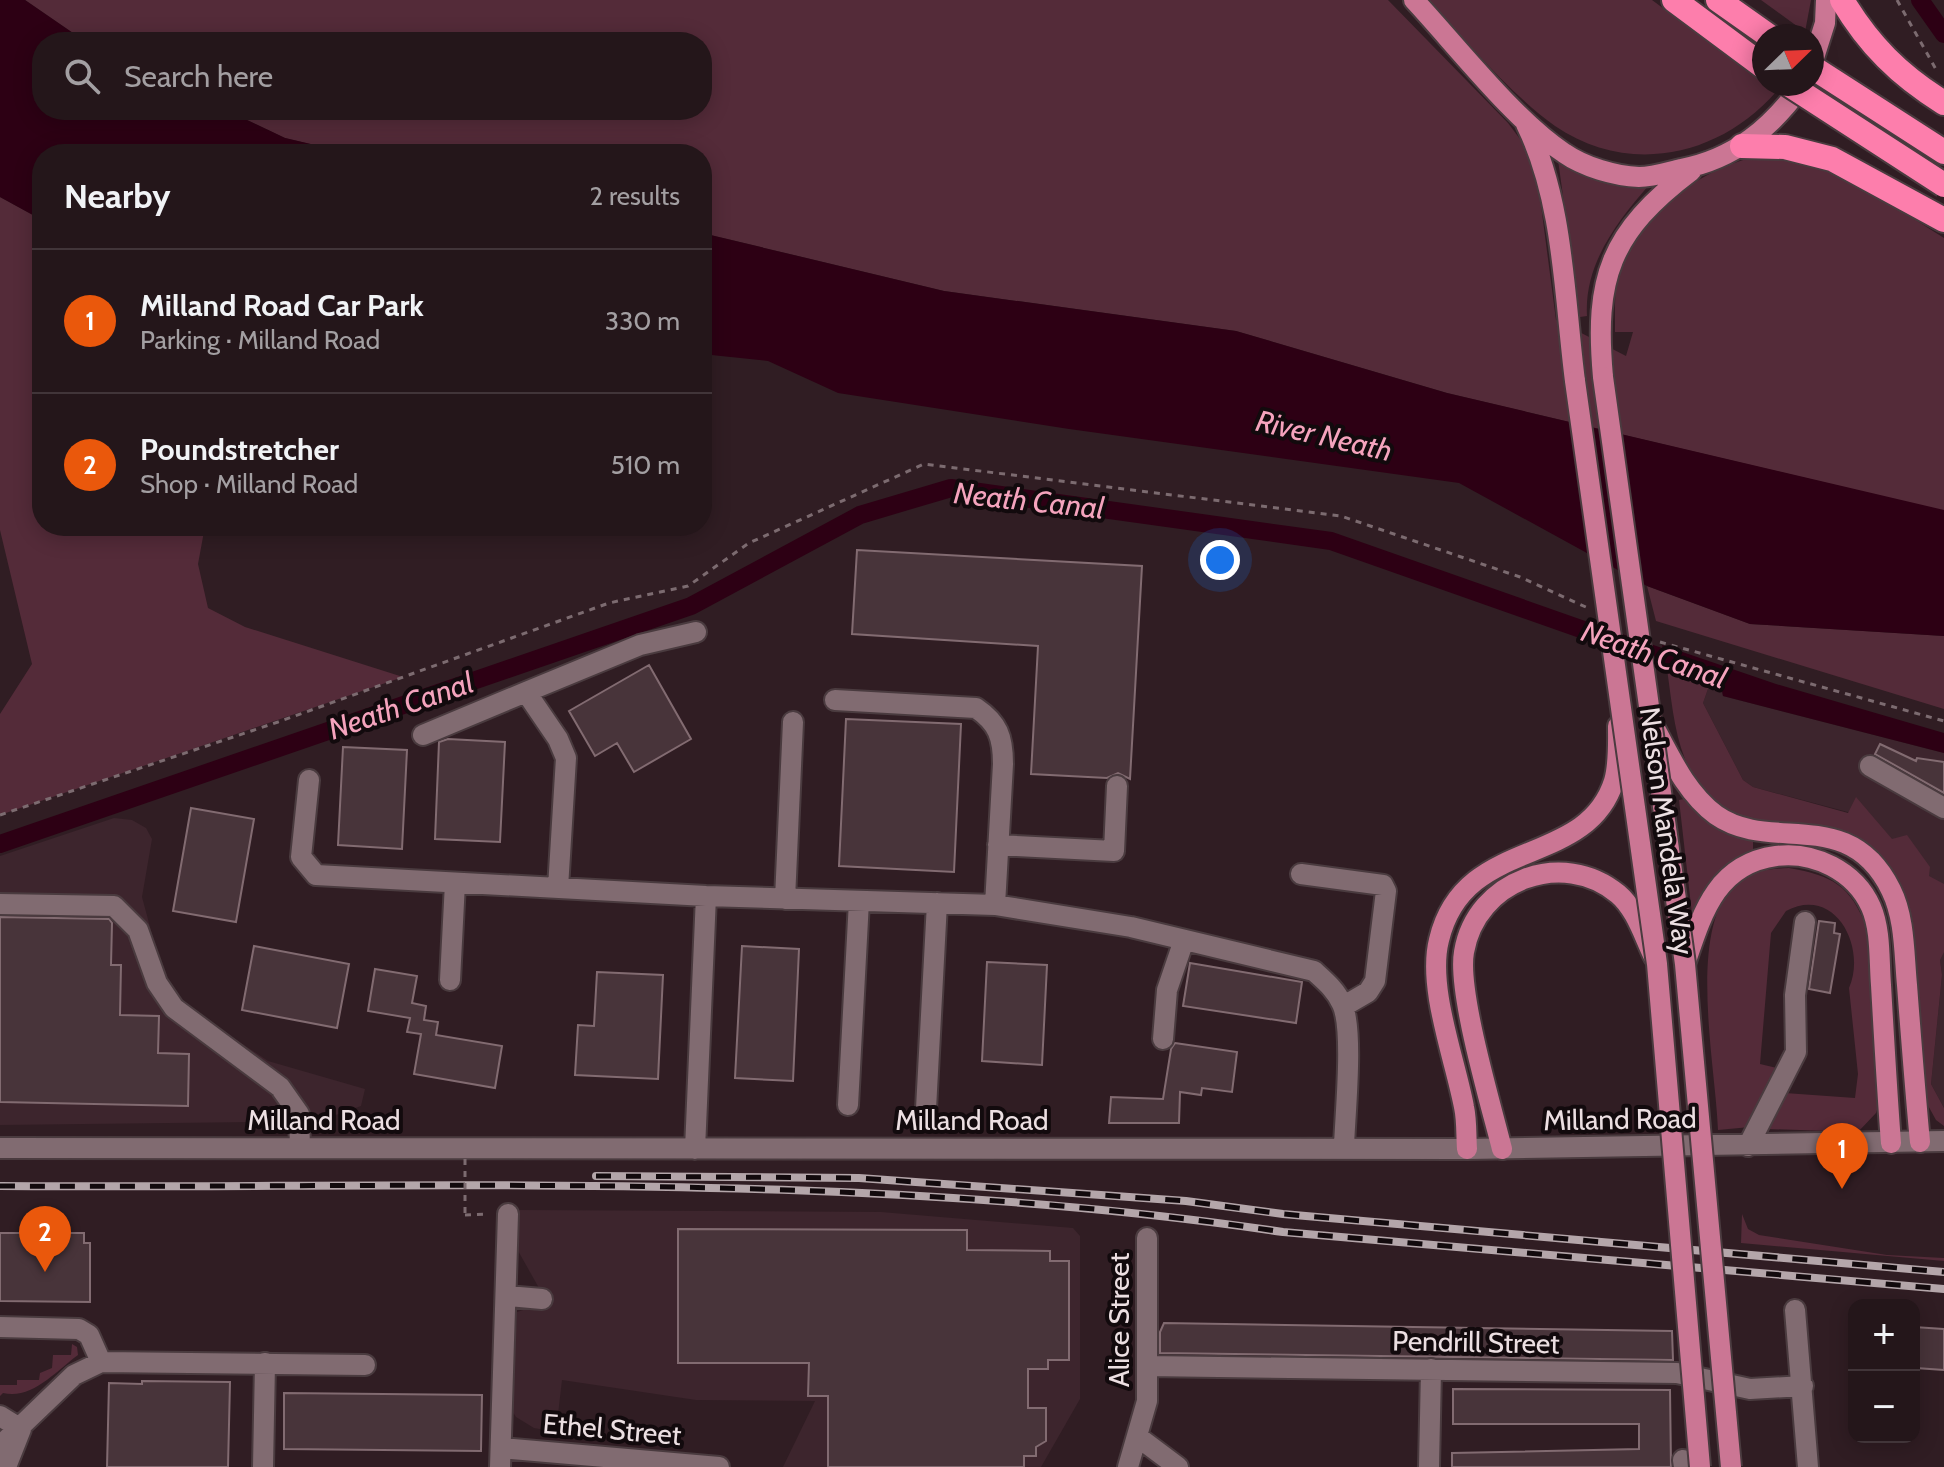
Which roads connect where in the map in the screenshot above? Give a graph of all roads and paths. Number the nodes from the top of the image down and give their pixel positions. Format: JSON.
{"nodes":[{"id":1,"x":1414,"y":0,"type":"edge"},
{"id":2,"x":1674,"y":0,"type":"edge"},
{"id":3,"x":1718,"y":0,"type":"edge"},
{"id":4,"x":1826,"y":0,"type":"edge"},
{"id":5,"x":1842,"y":0,"type":"edge"},
{"id":6,"x":1897,"y":0,"type":"edge"},
{"id":7,"x":1752,"y":24,"type":"edge"},
{"id":8,"x":1824,"y":26,"type":"edge"},
{"id":9,"x":1752,"y":58,"type":"edge"},
{"id":10,"x":1824,"y":74,"type":"edge"},
{"id":11,"x":1943,"y":92,"type":"edge"},
{"id":12,"x":1793,"y":96,"type":"edge"},
{"id":13,"x":1807,"y":96,"type":"edge"},
{"id":14,"x":1521,"y":115,"type":"junction"},
{"id":15,"x":1742,"y":146,"type":"junction"},
{"id":16,"x":1944,"y":152,"type":"edge"},
{"id":17,"x":1698,"y":166,"type":"junction"},
{"id":18,"x":1944,"y":185,"type":"edge"},
{"id":19,"x":1944,"y":220,"type":"edge"},
{"id":20,"x":1598,"y":613,"type":"dead end"},
{"id":21,"x":696,"y":632,"type":"dead end"},
{"id":22,"x":1652,"y":640,"type":"dead end"},
{"id":23,"x":526,"y":692,"type":"junction"},
{"id":24,"x":1620,"y":693,"type":"junction"},
{"id":25,"x":835,"y":700,"type":"dead end"},
{"id":26,"x":1651,"y":721,"type":"junction"},
{"id":27,"x":1944,"y":721,"type":"edge"},
{"id":28,"x":793,"y":722,"type":"dead end"},
{"id":29,"x":423,"y":735,"type":"dead end"},
{"id":30,"x":1870,"y":766,"type":"dead end"},
{"id":31,"x":309,"y":780,"type":"dead end"},
{"id":32,"x":1117,"y":786,"type":"dead end"},
{"id":33,"x":1944,"y":808,"type":"edge"},
{"id":34,"x":0,"y":815,"type":"edge"},
{"id":35,"x":998,"y":845,"type":"junction"},
{"id":36,"x":1301,"y":874,"type":"dead end"},
{"id":37,"x":455,"y":883,"type":"junction"},
{"id":38,"x":558,"y":888,"type":"junction"},
{"id":39,"x":706,"y":896,"type":"junction"},
{"id":40,"x":785,"y":899,"type":"junction"},
{"id":41,"x":859,"y":901,"type":"junction"},
{"id":42,"x":937,"y":903,"type":"junction"},
{"id":43,"x":0,"y":904,"type":"edge"},
{"id":44,"x":995,"y":905,"type":"junction"},
{"id":45,"x":1805,"y":922,"type":"dead end"},
{"id":46,"x":1184,"y":940,"type":"junction"},
{"id":47,"x":1657,"y":964,"type":"junction"},
{"id":48,"x":1685,"y":964,"type":"junction"},
{"id":49,"x":450,"y":980,"type":"dead end"},
{"id":50,"x":1344,"y":1006,"type":"junction"},
{"id":51,"x":1163,"y":1039,"type":"dead end"},
{"id":52,"x":848,"y":1105,"type":"dead end"},
{"id":53,"x":926,"y":1109,"type":"dead end"},
{"id":54,"x":1944,"y":1141,"type":"edge"},
{"id":55,"x":1920,"y":1142,"type":"junction"},
{"id":56,"x":1891,"y":1143,"type":"junction"},
{"id":57,"x":1344,"y":1146,"type":"junction"},
{"id":58,"x":1748,"y":1146,"type":"junction"},
{"id":59,"x":0,"y":1148,"type":"edge"},
{"id":60,"x":300,"y":1148,"type":"junction"},
{"id":61,"x":695,"y":1149,"type":"junction"},
{"id":62,"x":1467,"y":1149,"type":"junction"},
{"id":63,"x":1502,"y":1149,"type":"junction"},
{"id":64,"x":465,"y":1159,"type":"dead end"},
{"id":65,"x":508,"y":1214,"type":"joint"},
{"id":66,"x":1147,"y":1238,"type":"dead end"},
{"id":67,"x":507,"y":1296,"type":"junction"},
{"id":68,"x":542,"y":1299,"type":"dead end"},
{"id":69,"x":1795,"y":1310,"type":"dead end"},
{"id":70,"x":0,"y":1327,"type":"edge"},
{"id":71,"x":101,"y":1362,"type":"junction"},
{"id":72,"x":265,"y":1363,"type":"junction"},
{"id":73,"x":365,"y":1365,"type":"dead end"},
{"id":74,"x":1147,"y":1366,"type":"junction"},
{"id":75,"x":1431,"y":1369,"type":"junction"},
{"id":76,"x":1803,"y":1386,"type":"junction"},
{"id":77,"x":0,"y":1416,"type":"edge"},
{"id":78,"x":21,"y":1429,"type":"junction"},
{"id":79,"x":1138,"y":1437,"type":"junction"},
{"id":80,"x":0,"y":1446,"type":"edge"},
{"id":81,"x":501,"y":1458,"type":"edge"},
{"id":82,"x":1689,"y":1465,"type":"edge"},
{"id":83,"x":6,"y":1467,"type":"edge"},
{"id":84,"x":17,"y":1467,"type":"edge"},
{"id":85,"x":263,"y":1467,"type":"edge"},
{"id":86,"x":719,"y":1467,"type":"edge"},
{"id":87,"x":1128,"y":1467,"type":"edge"},
{"id":88,"x":1178,"y":1467,"type":"edge"},
{"id":89,"x":1429,"y":1467,"type":"edge"},
{"id":90,"x":1731,"y":1467,"type":"edge"},
{"id":91,"x":1808,"y":1467,"type":"edge"}],
"edges":[{"from":1,"to":14,"type":"main road"},
{"from":2,"to":9,"type":"highway"},
{"from":3,"to":7,"type":"highway"},
{"from":4,"to":8,"type":"main road"},
{"from":5,"to":11,"type":"highway"},
{"from":6,"to":11,"type":"path"},
{"from":10,"to":16,"type":"highway"},
{"from":12,"to":15,"type":"main road"},
{"from":13,"to":18,"type":"highway","bridge":true},
{"from":14,"to":17,"type":"main road"},
{"from":14,"to":24,"type":"main road","name":"Nelson Mandela Way","bridge":true},
{"from":15,"to":17,"type":"main road"},
{"from":15,"to":19,"type":"highway"},
{"from":17,"to":26,"type":"main road","name":"Nelson Mandela Way","bridge":true},
{"from":20,"to":34,"type":"path"},
{"from":21,"to":23,"type":"street"},
{"from":22,"to":27,"type":"path"},
{"from":23,"to":29,"type":"street"},
{"from":23,"to":38,"type":"street"},
{"from":24,"to":47,"type":"main road","name":"Nelson Mandela Way","bridge":true},
{"from":24,"to":62,"type":"main road","bridge":true},
{"from":25,"to":35,"type":"street"},
{"from":26,"to":48,"type":"main road","name":"Nelson Mandela Way","bridge":true},
{"from":26,"to":55,"type":"main road"},
{"from":28,"to":40,"type":"street"},
{"from":30,"to":33,"type":"street"},
{"from":31,"to":37,"type":"street"},
{"from":32,"to":35,"type":"street"},
{"from":35,"to":44,"type":"street"},
{"from":36,"to":50,"type":"street"},
{"from":37,"to":38,"type":"street"},
{"from":37,"to":49,"type":"street"},
{"from":38,"to":39,"type":"street"},
{"from":39,"to":40,"type":"street"},
{"from":39,"to":61,"type":"street"},
{"from":40,"to":41,"type":"street"},
{"from":41,"to":42,"type":"street"},
{"from":41,"to":52,"type":"street"},
{"from":42,"to":44,"type":"street"},
{"from":42,"to":53,"type":"street"},
{"from":43,"to":60,"type":"street"},
{"from":44,"to":46,"type":"street"},
{"from":45,"to":58,"type":"street"},
{"from":46,"to":50,"type":"street"},
{"from":46,"to":51,"type":"street"},
{"from":47,"to":63,"type":"main road"},
{"from":47,"to":82,"type":"main road","name":"Nelson Mandela Way","bridge":true},
{"from":48,"to":56,"type":"main road"},
{"from":48,"to":90,"type":"main road","name":"Nelson Mandela Way","bridge":true},
{"from":50,"to":57,"type":"street"},
{"from":54,"to":55,"type":"street","name":"Milland Road"},
{"from":55,"to":56,"type":"street","name":"Milland Road"},
{"from":56,"to":58,"type":"street","name":"Milland Road"},
{"from":57,"to":61,"type":"street","name":"Milland Road"},
{"from":57,"to":62,"type":"street","name":"Milland Road"},
{"from":58,"to":63,"type":"street","name":"Milland Road"},
{"from":59,"to":60,"type":"street","name":"Milland Road"},
{"from":60,"to":61,"type":"street","name":"Milland Road"},
{"from":62,"to":63,"type":"street","name":"Milland Road"},
{"from":64,"to":65,"type":"path","bridge":true},
{"from":65,"to":67,"type":"street"},
{"from":66,"to":74,"type":"street","name":"Alice Street"},
{"from":67,"to":68,"type":"street"},
{"from":67,"to":81,"type":"street"},
{"from":69,"to":76,"type":"street"},
{"from":70,"to":71,"type":"street"},
{"from":71,"to":72,"type":"street"},
{"from":71,"to":78,"type":"street"},
{"from":72,"to":73,"type":"street"},
{"from":72,"to":85,"type":"street"},
{"from":74,"to":75,"type":"street","name":"Pendrill Street"},
{"from":74,"to":79,"type":"street","name":"Alice Street"},
{"from":75,"to":76,"type":"street","name":"Pendrill Street"},
{"from":75,"to":89,"type":"street"},
{"from":76,"to":91,"type":"street"},
{"from":77,"to":78,"type":"street"},
{"from":78,"to":80,"type":"street"},
{"from":78,"to":83,"type":"street"},
{"from":78,"to":84,"type":"street"},
{"from":79,"to":87,"type":"street","name":"Alice Street"},
{"from":79,"to":88,"type":"street"},
{"from":81,"to":86,"type":"street","name":"Ethel Street"}]}
